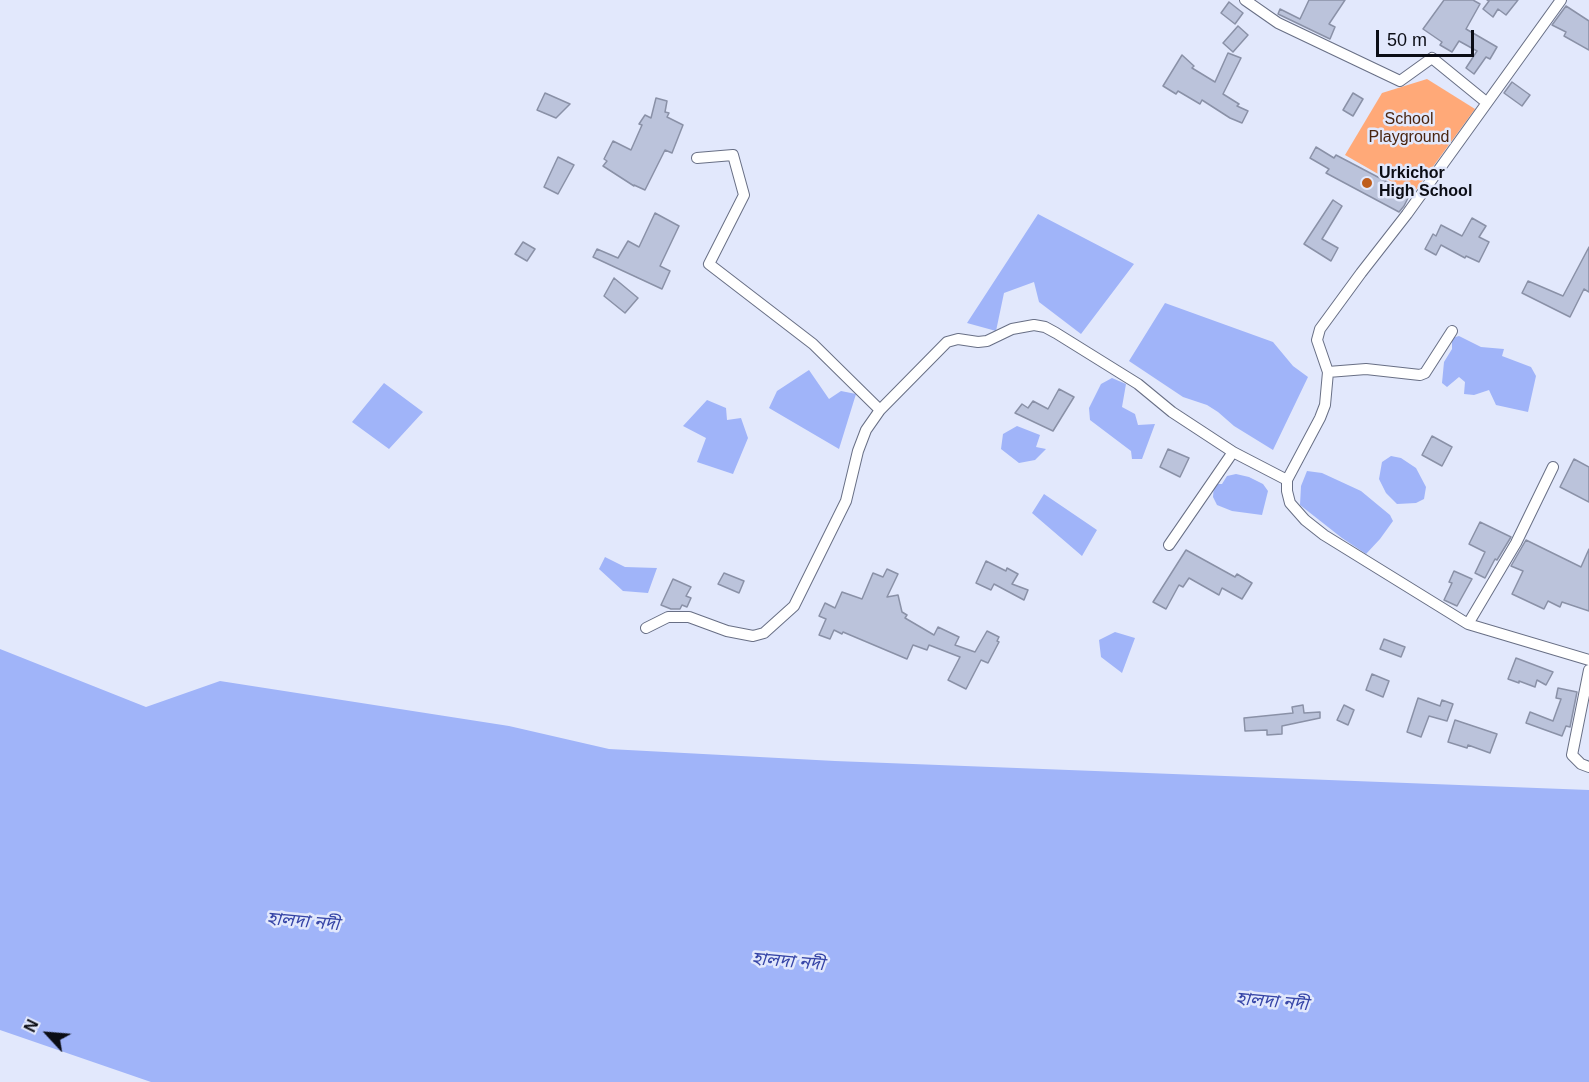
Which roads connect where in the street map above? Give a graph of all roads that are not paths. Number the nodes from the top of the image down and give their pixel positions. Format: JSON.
{"nodes":[{"id":1,"x":1245,"y":0,"type":"edge"},
{"id":2,"x":1561,"y":0,"type":"edge"},
{"id":3,"x":1486,"y":102,"type":"junction"},
{"id":4,"x":697,"y":158,"type":"dead end"},
{"id":5,"x":1452,"y":331,"type":"dead end"},
{"id":6,"x":1328,"y":372,"type":"junction"},
{"id":7,"x":879,"y":410,"type":"junction"},
{"id":8,"x":1233,"y":452,"type":"junction"},
{"id":9,"x":1553,"y":467,"type":"dead end"},
{"id":10,"x":1287,"y":480,"type":"junction"},
{"id":11,"x":1169,"y":545,"type":"dead end"},
{"id":12,"x":1468,"y":624,"type":"junction"},
{"id":13,"x":646,"y":628,"type":"dead end"},
{"id":14,"x":1589,"y":660,"type":"edge"},
{"id":15,"x":1589,"y":670,"type":"edge"},
{"id":16,"x":1589,"y":767,"type":"edge"}],
"edges":[{"from":1,"to":3,"type":"street"},
{"from":2,"to":3,"type":"street"},
{"from":3,"to":6,"type":"street"},
{"from":4,"to":7,"type":"street"},
{"from":5,"to":6,"type":"street"},
{"from":6,"to":10,"type":"street"},
{"from":7,"to":8,"type":"street"},
{"from":7,"to":13,"type":"street"},
{"from":8,"to":10,"type":"street"},
{"from":8,"to":11,"type":"street"},
{"from":9,"to":12,"type":"street"},
{"from":10,"to":12,"type":"street"},
{"from":12,"to":14,"type":"street"},
{"from":15,"to":16,"type":"street"}]}
